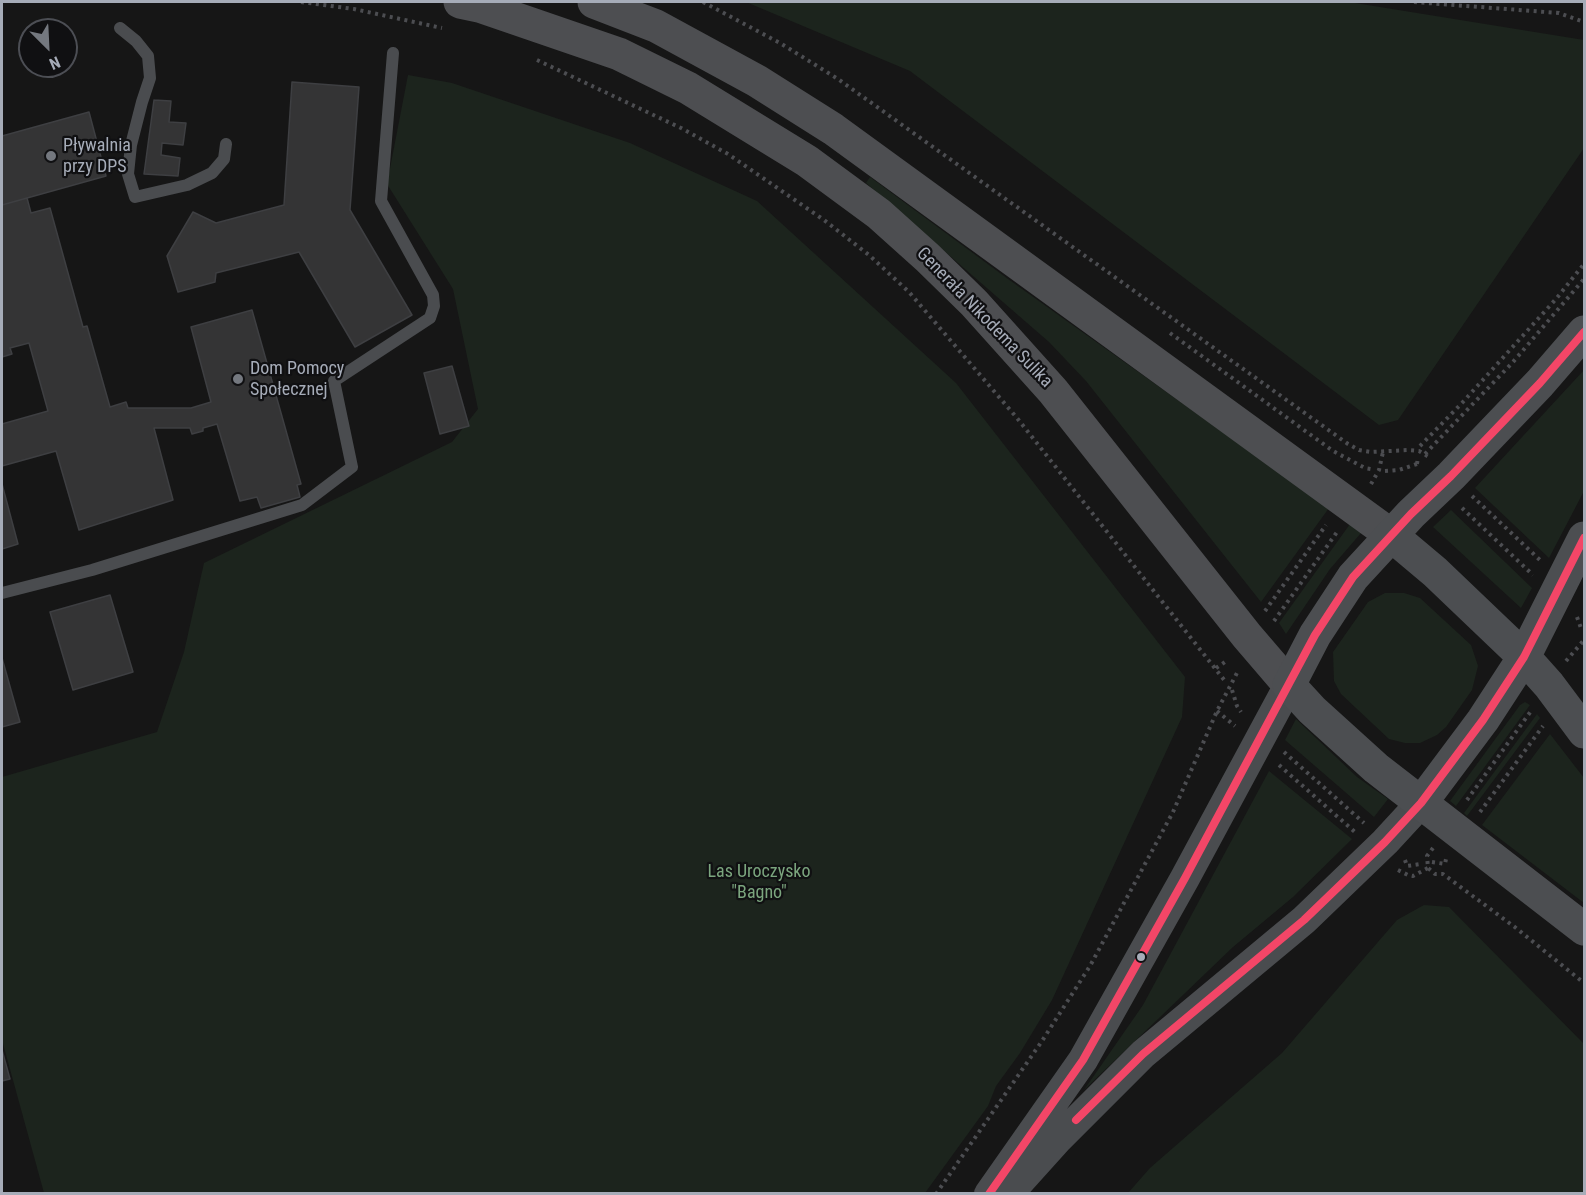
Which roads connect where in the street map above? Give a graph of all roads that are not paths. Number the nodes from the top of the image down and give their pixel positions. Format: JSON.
{"nodes":[{"id":1,"x":594,"y":2,"type":"edge"},
{"id":2,"x":454,"y":15,"type":"edge"},
{"id":3,"x":120,"y":28,"type":"dead end"},
{"id":4,"x":393,"y":53,"type":"dead end"},
{"id":5,"x":226,"y":144,"type":"dead end"},
{"id":6,"x":1584,"y":332,"type":"edge"},
{"id":7,"x":1391,"y":535,"type":"junction"},
{"id":8,"x":1584,"y":538,"type":"edge"},
{"id":9,"x":2,"y":593,"type":"edge"},
{"id":10,"x":1524,"y":657,"type":"junction"},
{"id":11,"x":1289,"y":685,"type":"junction"},
{"id":12,"x":1584,"y":732,"type":"edge"},
{"id":13,"x":1420,"y":803,"type":"junction"},
{"id":14,"x":1584,"y":928,"type":"edge"},
{"id":15,"x":989,"y":1194,"type":"edge"},
{"id":16,"x":1009,"y":1194,"type":"edge"}],
"edges":[{"from":1,"to":7,"type":"main road"},
{"from":2,"to":11,"type":"main road","name":"Generała Nikodema Sulika"},
{"from":3,"to":5,"type":"lane"},
{"from":4,"to":9,"type":"lane"},
{"from":6,"to":7,"type":"highway"},
{"from":7,"to":10,"type":"highway"},
{"from":7,"to":11,"type":"highway"},
{"from":8,"to":10,"type":"highway"},
{"from":10,"to":12,"type":"highway"},
{"from":10,"to":13,"type":"highway"},
{"from":11,"to":13,"type":"highway"},
{"from":11,"to":15,"type":"street"},
{"from":13,"to":14,"type":"highway"},
{"from":13,"to":16,"type":"street"}]}
